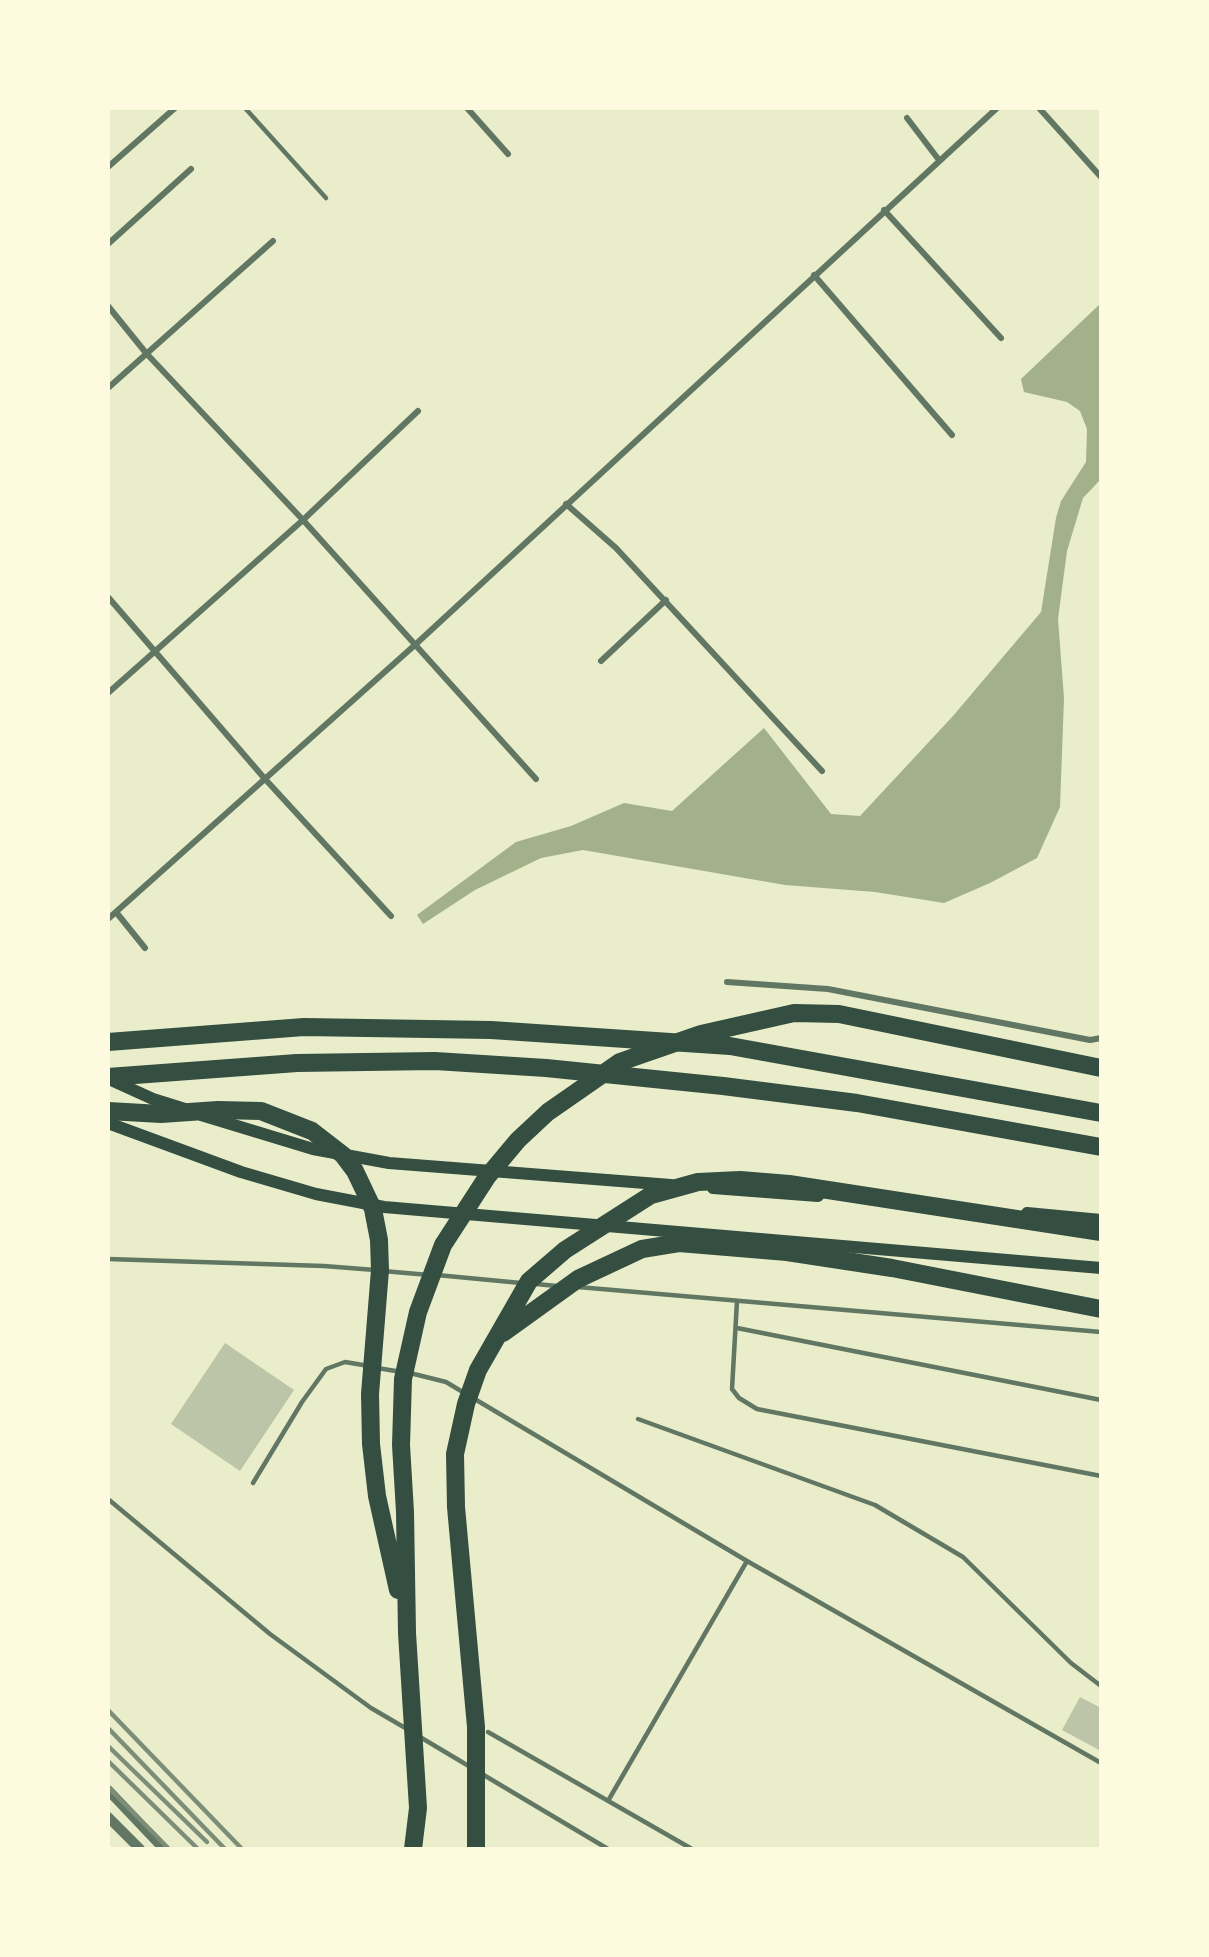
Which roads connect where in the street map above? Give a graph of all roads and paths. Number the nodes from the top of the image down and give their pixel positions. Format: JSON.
{"nodes":[{"id":1,"x":175,"y":108,"type":"edge"},
{"id":2,"x":245,"y":108,"type":"edge"},
{"id":3,"x":467,"y":108,"type":"edge"},
{"id":4,"x":997,"y":108,"type":"edge"},
{"id":5,"x":1039,"y":108,"type":"edge"},
{"id":6,"x":907,"y":118,"type":"dead end"},
{"id":7,"x":508,"y":153,"type":"dead end"},
{"id":8,"x":939,"y":160,"type":"junction"},
{"id":9,"x":108,"y":167,"type":"edge"},
{"id":10,"x":191,"y":170,"type":"dead end"},
{"id":11,"x":1101,"y":177,"type":"edge"},
{"id":12,"x":326,"y":198,"type":"dead end"},
{"id":13,"x":884,"y":210,"type":"junction"},
{"id":14,"x":273,"y":241,"type":"dead end"},
{"id":15,"x":108,"y":244,"type":"edge"},
{"id":16,"x":814,"y":276,"type":"junction"},
{"id":17,"x":108,"y":306,"type":"edge"},
{"id":18,"x":1001,"y":338,"type":"dead end"},
{"id":19,"x":146,"y":353,"type":"junction"},
{"id":20,"x":108,"y":388,"type":"edge"},
{"id":21,"x":418,"y":411,"type":"dead end"},
{"id":22,"x":952,"y":435,"type":"dead end"},
{"id":23,"x":566,"y":504,"type":"junction"},
{"id":24,"x":303,"y":520,"type":"junction"},
{"id":25,"x":108,"y":597,"type":"edge"},
{"id":26,"x":666,"y":600,"type":"junction"},
{"id":27,"x":416,"y":644,"type":"junction"},
{"id":28,"x":154,"y":651,"type":"junction"},
{"id":29,"x":601,"y":661,"type":"dead end"},
{"id":30,"x":108,"y":693,"type":"edge"},
{"id":31,"x":822,"y":771,"type":"dead end"},
{"id":32,"x":265,"y":779,"type":"junction"},
{"id":33,"x":536,"y":779,"type":"dead end"},
{"id":34,"x":116,"y":912,"type":"junction"},
{"id":35,"x":391,"y":916,"type":"dead end"},
{"id":36,"x":108,"y":919,"type":"edge"},
{"id":37,"x":145,"y":948,"type":"dead end"},
{"id":38,"x":727,"y":982,"type":"dead end"},
{"id":39,"x":1101,"y":1038,"type":"edge"},
{"id":40,"x":108,"y":1042,"type":"edge"},
{"id":41,"x":1101,"y":1068,"type":"edge"},
{"id":42,"x":108,"y":1078,"type":"edge"},
{"id":43,"x":108,"y":1111,"type":"edge"},
{"id":44,"x":1101,"y":1113,"type":"edge"},
{"id":45,"x":108,"y":1123,"type":"edge"},
{"id":46,"x":1101,"y":1147,"type":"edge"},
{"id":47,"x":1101,"y":1220,"type":"edge"},
{"id":48,"x":1101,"y":1232,"type":"edge"},
{"id":49,"x":108,"y":1258,"type":"edge"},
{"id":50,"x":1101,"y":1268,"type":"edge"},
{"id":51,"x":737,"y":1301,"type":"junction"},
{"id":52,"x":1101,"y":1309,"type":"edge"},
{"id":53,"x":736,"y":1328,"type":"junction"},
{"id":54,"x":1101,"y":1332,"type":"edge"},
{"id":55,"x":498,"y":1337,"type":"junction"},
{"id":56,"x":1101,"y":1400,"type":"edge"},
{"id":57,"x":638,"y":1419,"type":"dead end"},
{"id":58,"x":1101,"y":1476,"type":"edge"},
{"id":59,"x":253,"y":1483,"type":"dead end"},
{"id":60,"x":108,"y":1499,"type":"edge"},
{"id":61,"x":747,"y":1561,"type":"junction"},
{"id":62,"x":407,"y":1633,"type":"junction"},
{"id":63,"x":1101,"y":1686,"type":"edge"},
{"id":64,"x":488,"y":1732,"type":"dead end"},
{"id":65,"x":1101,"y":1764,"type":"edge"},
{"id":66,"x":108,"y":1790,"type":"edge"},
{"id":67,"x":608,"y":1801,"type":"junction"},
{"id":68,"x":108,"y":1817,"type":"edge"},
{"id":69,"x":140,"y":1849,"type":"edge"},
{"id":70,"x":164,"y":1849,"type":"edge"},
{"id":71,"x":413,"y":1849,"type":"edge"},
{"id":72,"x":476,"y":1849,"type":"edge"},
{"id":73,"x":608,"y":1849,"type":"edge"},
{"id":74,"x":692,"y":1849,"type":"edge"}],
"edges":[{"from":1,"to":9,"type":"street"},
{"from":2,"to":12,"type":"lane"},
{"from":3,"to":7,"type":"street"},
{"from":4,"to":8,"type":"street"},
{"from":5,"to":11,"type":"street"},
{"from":6,"to":8,"type":"street"},
{"from":8,"to":13,"type":"street"},
{"from":10,"to":15,"type":"street"},
{"from":13,"to":16,"type":"street"},
{"from":13,"to":18,"type":"street"},
{"from":14,"to":19,"type":"street"},
{"from":16,"to":22,"type":"street"},
{"from":16,"to":23,"type":"street"},
{"from":17,"to":19,"type":"street"},
{"from":19,"to":20,"type":"street"},
{"from":19,"to":24,"type":"street"},
{"from":21,"to":24,"type":"street"},
{"from":23,"to":26,"type":"street"},
{"from":23,"to":27,"type":"street"},
{"from":24,"to":27,"type":"street"},
{"from":24,"to":28,"type":"street"},
{"from":25,"to":28,"type":"street"},
{"from":26,"to":29,"type":"street"},
{"from":26,"to":31,"type":"street"},
{"from":27,"to":32,"type":"street"},
{"from":27,"to":33,"type":"street"},
{"from":28,"to":30,"type":"street"},
{"from":28,"to":32,"type":"street"},
{"from":32,"to":34,"type":"street"},
{"from":32,"to":35,"type":"street"},
{"from":34,"to":36,"type":"street"},
{"from":34,"to":37,"type":"street"},
{"from":38,"to":39,"type":"street"},
{"from":40,"to":44,"type":"highway"},
{"from":41,"to":62,"type":"highway"},
{"from":42,"to":46,"type":"highway"},
{"from":42,"to":47,"type":"main road"},
{"from":43,"to":62,"type":"highway"},
{"from":45,"to":50,"type":"main road"},
{"from":48,"to":55,"type":"highway"},
{"from":49,"to":51,"type":"lane"},
{"from":51,"to":53,"type":"lane"},
{"from":51,"to":54,"type":"lane"},
{"from":52,"to":55,"type":"highway"},
{"from":53,"to":56,"type":"lane"},
{"from":53,"to":58,"type":"lane"},
{"from":55,"to":72,"type":"highway"},
{"from":57,"to":63,"type":"lane"},
{"from":59,"to":61,"type":"lane"},
{"from":60,"to":73,"type":"lane"},
{"from":61,"to":65,"type":"lane"},
{"from":61,"to":67,"type":"lane"},
{"from":62,"to":71,"type":"highway"},
{"from":64,"to":67,"type":"lane"},
{"from":66,"to":70,"type":"street"},
{"from":67,"to":74,"type":"lane"},
{"from":68,"to":69,"type":"street"}]}
